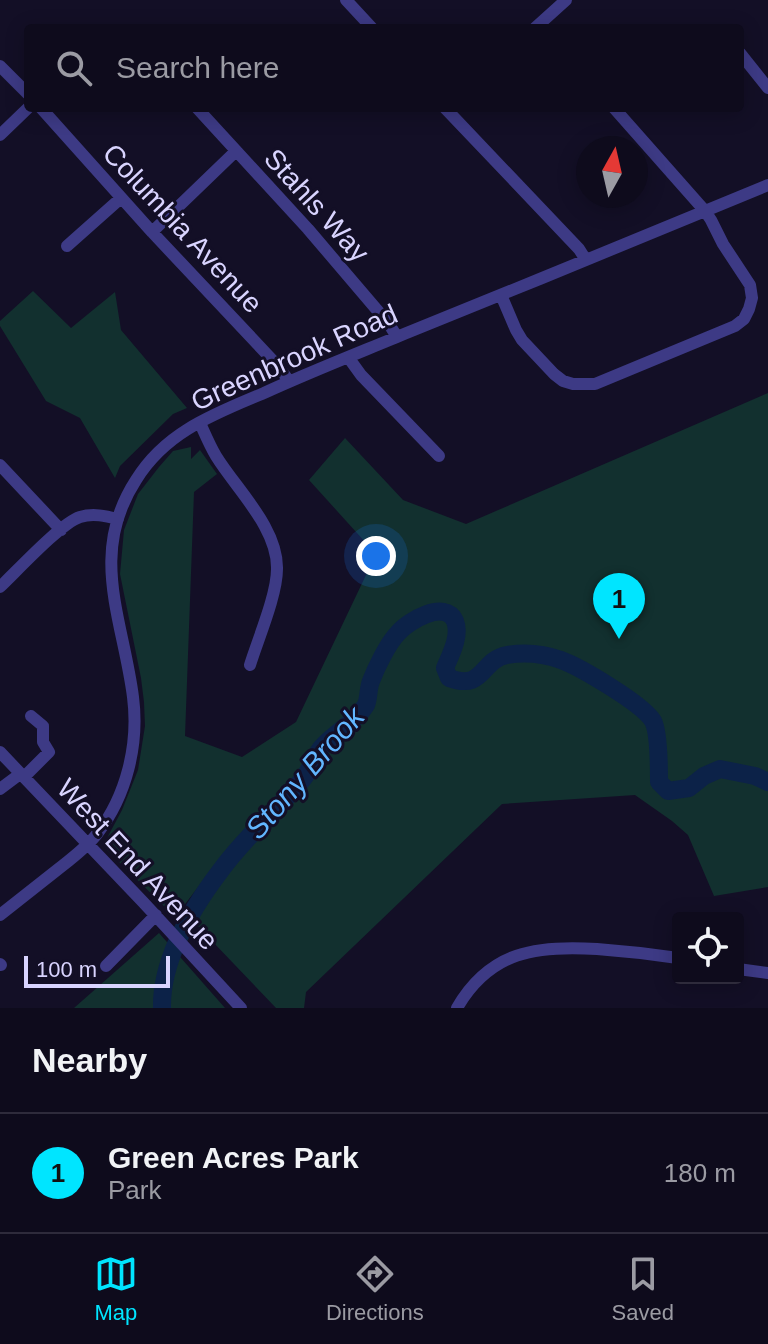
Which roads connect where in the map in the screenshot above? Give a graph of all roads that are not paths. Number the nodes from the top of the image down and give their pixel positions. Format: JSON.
{"nodes":[{"id":1,"x":346,"y":0,"type":"edge"},
{"id":2,"x":566,"y":0,"type":"edge"},
{"id":3,"x":368,"y":24,"type":"edge"},
{"id":4,"x":542,"y":24,"type":"edge"},
{"id":5,"x":744,"y":58,"type":"edge"},
{"id":6,"x":0,"y":66,"type":"edge"},
{"id":7,"x":768,"y":88,"type":"edge"},
{"id":8,"x":24,"y":90,"type":"edge"},
{"id":9,"x":24,"y":112,"type":"edge"},
{"id":10,"x":45,"y":112,"type":"edge"},
{"id":11,"x":201,"y":112,"type":"edge"},
{"id":12,"x":450,"y":112,"type":"edge"},
{"id":13,"x":618,"y":112,"type":"edge"},
{"id":14,"x":0,"y":135,"type":"edge"},
{"id":15,"x":236,"y":151,"type":"junction"},
{"id":16,"x":768,"y":185,"type":"edge"},
{"id":17,"x":121,"y":198,"type":"junction"},
{"id":18,"x":705,"y":211,"type":"junction"},
{"id":19,"x":152,"y":232,"type":"junction"},
{"id":20,"x":67,"y":246,"type":"dead end"},
{"id":21,"x":586,"y":260,"type":"junction"},
{"id":22,"x":501,"y":295,"type":"junction"},
{"id":23,"x":397,"y":337,"type":"junction"},
{"id":24,"x":348,"y":357,"type":"junction"},
{"id":25,"x":289,"y":381,"type":"junction"},
{"id":26,"x":200,"y":423,"type":"junction"},
{"id":27,"x":439,"y":456,"type":"dead end"},
{"id":28,"x":0,"y":465,"type":"edge"},
{"id":29,"x":118,"y":519,"type":"junction"},
{"id":30,"x":61,"y":530,"type":"junction"},
{"id":31,"x":0,"y":587,"type":"edge"},
{"id":32,"x":250,"y":665,"type":"dead end"},
{"id":33,"x":31,"y":716,"type":"dead end"},
{"id":34,"x":0,"y":752,"type":"edge"},
{"id":35,"x":22,"y":776,"type":"junction"},
{"id":36,"x":0,"y":789,"type":"edge"},
{"id":37,"x":88,"y":844,"type":"junction"},
{"id":38,"x":0,"y":915,"type":"edge"},
{"id":39,"x":156,"y":915,"type":"junction"},
{"id":40,"x":672,"y":957,"type":"edge"},
{"id":41,"x":106,"y":966,"type":"dead end"},
{"id":42,"x":744,"y":970,"type":"edge"},
{"id":43,"x":768,"y":973,"type":"edge"},
{"id":44,"x":241,"y":1008,"type":"edge"},
{"id":45,"x":457,"y":1008,"type":"edge"}],
"edges":[{"from":1,"to":3,"type":"street"},
{"from":2,"to":4,"type":"street"},
{"from":5,"to":7,"type":"street"},
{"from":6,"to":8,"type":"street"},
{"from":9,"to":14,"type":"street"},
{"from":10,"to":17,"type":"street","name":"Columbia Avenue"},
{"from":11,"to":15,"type":"street","name":"Stahls Way"},
{"from":12,"to":21,"type":"street"},
{"from":13,"to":18,"type":"street"},
{"from":15,"to":19,"type":"street"},
{"from":15,"to":23,"type":"street","name":"Stahls Way"},
{"from":16,"to":18,"type":"street","name":"Greenbrook Road"},
{"from":17,"to":19,"type":"street","name":"Columbia Avenue"},
{"from":17,"to":20,"type":"street"},
{"from":18,"to":21,"type":"street","name":"Greenbrook Road"},
{"from":18,"to":22,"type":"street"},
{"from":19,"to":25,"type":"street","name":"Columbia Avenue"},
{"from":21,"to":22,"type":"street","name":"Greenbrook Road"},
{"from":22,"to":23,"type":"street","name":"Greenbrook Road"},
{"from":23,"to":24,"type":"street","name":"Greenbrook Road"},
{"from":24,"to":25,"type":"street","name":"Greenbrook Road"},
{"from":24,"to":27,"type":"street"},
{"from":25,"to":26,"type":"street","name":"Greenbrook Road"},
{"from":26,"to":29,"type":"street","name":"Greenbrook Road"},
{"from":26,"to":32,"type":"street"},
{"from":28,"to":30,"type":"street"},
{"from":29,"to":30,"type":"street"},
{"from":29,"to":37,"type":"street","name":"Greenbrook Road"},
{"from":30,"to":31,"type":"street"},
{"from":33,"to":35,"type":"street"},
{"from":34,"to":35,"type":"street","name":"West End Avenue"},
{"from":35,"to":36,"type":"street"},
{"from":35,"to":37,"type":"street","name":"West End Avenue"},
{"from":37,"to":38,"type":"street","name":"Greenbrook Road"},
{"from":37,"to":39,"type":"street","name":"West End Avenue"},
{"from":39,"to":41,"type":"street"},
{"from":39,"to":44,"type":"street","name":"West End Avenue"},
{"from":40,"to":45,"type":"street"},
{"from":42,"to":43,"type":"street"}]}
